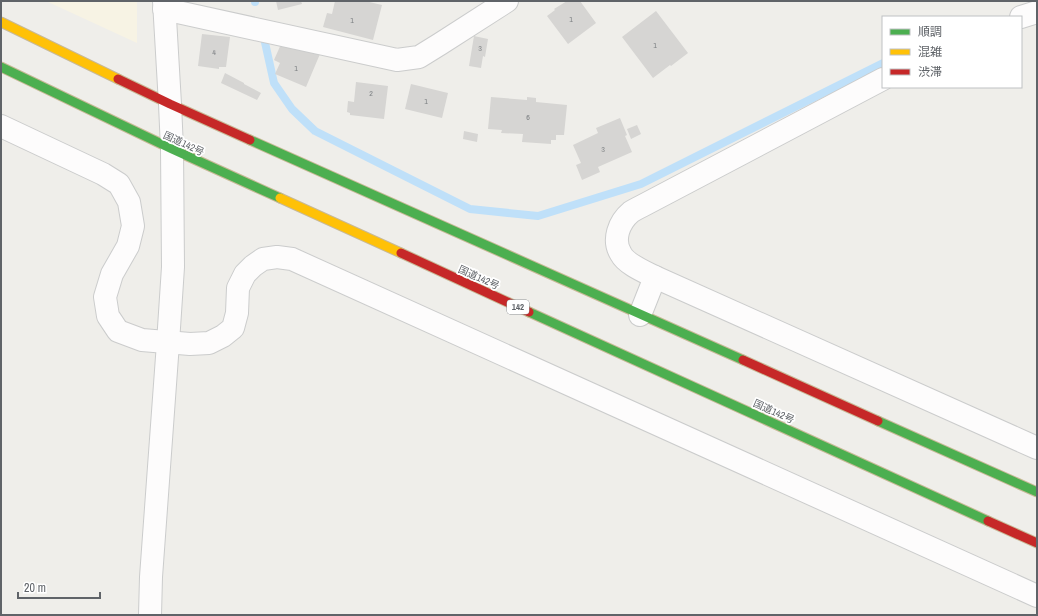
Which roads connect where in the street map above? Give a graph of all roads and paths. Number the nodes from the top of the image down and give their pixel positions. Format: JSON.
{"nodes":[{"id":1,"x":507,"y":1,"type":"edge"},
{"id":2,"x":164,"y":5,"type":"edge"},
{"id":3,"x":1037,"y":12,"type":"edge"},
{"id":4,"x":1022,"y":17,"type":"edge"},
{"id":5,"x":1,"y":22,"type":"edge"},
{"id":6,"x":1,"y":67,"type":"edge"},
{"id":7,"x":882,"y":80,"type":"edge"},
{"id":8,"x":170,"y":104,"type":"junction"},
{"id":9,"x":1,"y":126,"type":"edge"},
{"id":10,"x":172,"y":150,"type":"junction"},
{"id":11,"x":655,"y":276,"type":"junction"},
{"id":12,"x":640,"y":315,"type":"junction"},
{"id":13,"x":168,"y":343,"type":"junction"},
{"id":14,"x":1037,"y":448,"type":"edge"},
{"id":15,"x":1037,"y":492,"type":"edge"},
{"id":16,"x":1037,"y":542,"type":"edge"},
{"id":17,"x":1037,"y":596,"type":"edge"},
{"id":18,"x":150,"y":615,"type":"edge"}],
"edges":[{"from":1,"to":2,"type":"street"},
{"from":2,"to":8,"type":"street"},
{"from":3,"to":4,"type":"street"},
{"from":5,"to":8,"type":"highway"},
{"from":6,"to":10,"type":"highway","name":"国道142号","number":"142"},
{"from":7,"to":11,"type":"street"},
{"from":8,"to":10,"type":"street"},
{"from":8,"to":12,"type":"highway"},
{"from":9,"to":13,"type":"street"},
{"from":10,"to":13,"type":"street"},
{"from":10,"to":16,"type":"highway","name":"国道142号","number":"142"},
{"from":11,"to":12,"type":"street"},
{"from":11,"to":14,"type":"street"},
{"from":12,"to":15,"type":"highway"},
{"from":13,"to":17,"type":"street"},
{"from":13,"to":18,"type":"street"}]}
